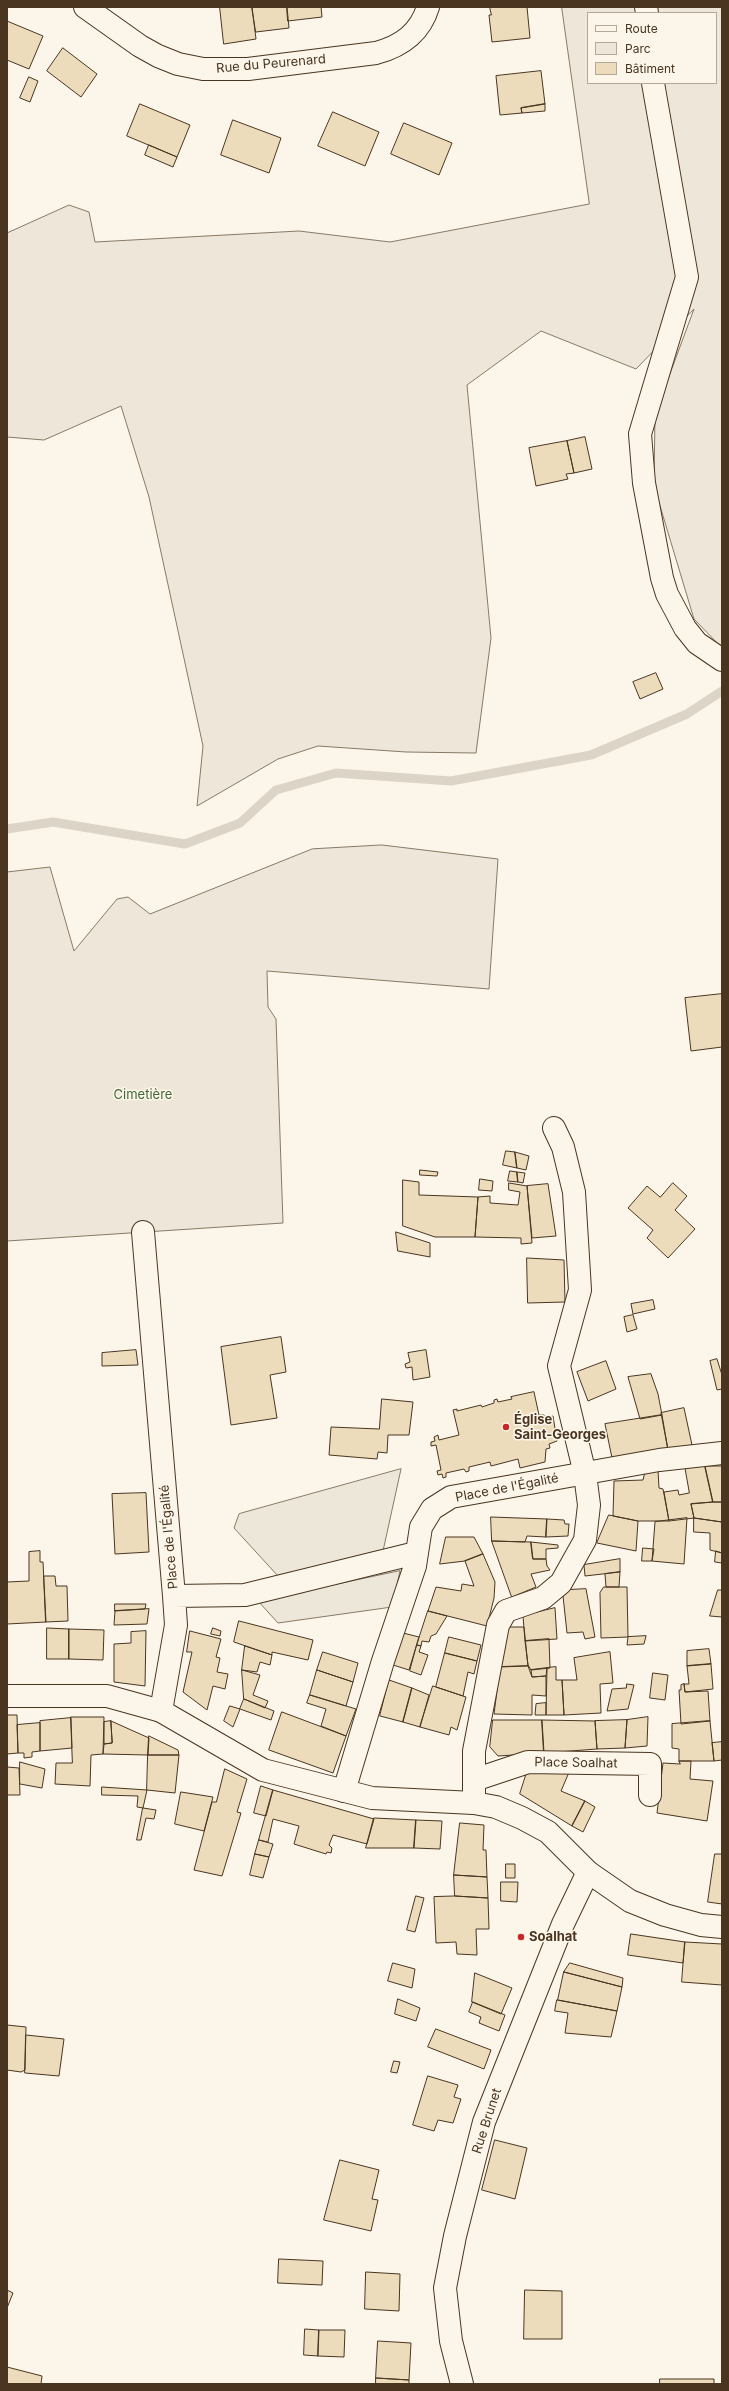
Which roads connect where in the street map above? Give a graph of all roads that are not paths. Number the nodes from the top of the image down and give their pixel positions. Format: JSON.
{"nodes":[{"id":1,"x":85,"y":7,"type":"edge"},
{"id":2,"x":428,"y":7,"type":"edge"},
{"id":3,"x":653,"y":84,"type":"edge"},
{"id":4,"x":722,"y":660,"type":"edge"},
{"id":5,"x":554,"y":1128,"type":"dead end"},
{"id":6,"x":143,"y":1232,"type":"dead end"},
{"id":7,"x":722,"y":1453,"type":"edge"},
{"id":8,"x":585,"y":1474,"type":"junction"},
{"id":9,"x":416,"y":1553,"type":"junction"},
{"id":10,"x":174,"y":1596,"type":"junction"},
{"id":11,"x":7,"y":1696,"type":"edge"},
{"id":12,"x":161,"y":1711,"type":"junction"},
{"id":13,"x":474,"y":1780,"type":"junction"},
{"id":14,"x":344,"y":1791,"type":"junction"},
{"id":15,"x":650,"y":1795,"type":"dead end"},
{"id":16,"x":474,"y":1803,"type":"junction"},
{"id":17,"x":588,"y":1872,"type":"junction"},
{"id":18,"x":722,"y":1927,"type":"edge"},
{"id":19,"x":462,"y":2384,"type":"edge"}],
"edges":[{"from":1,"to":2,"type":"street","name":"Rue du Peurenard"},
{"from":3,"to":4,"type":"street"},
{"from":5,"to":8,"type":"street"},
{"from":6,"to":10,"type":"street","name":"Place de l'Égalité"},
{"from":7,"to":8,"type":"street","name":"Place de l'Égalité"},
{"from":8,"to":9,"type":"street","name":"Place de l'Égalité"},
{"from":8,"to":13,"type":"street"},
{"from":9,"to":10,"type":"street","name":"Place de l'Égalité"},
{"from":9,"to":14,"type":"street","name":"Place de l'Égalité"},
{"from":10,"to":12,"type":"street"},
{"from":11,"to":12,"type":"street"},
{"from":12,"to":14,"type":"street"},
{"from":13,"to":15,"type":"street","name":"Place Soalhat"},
{"from":13,"to":16,"type":"street"},
{"from":14,"to":16,"type":"street"},
{"from":16,"to":17,"type":"street"},
{"from":17,"to":18,"type":"street"},
{"from":17,"to":19,"type":"street","name":"Rue Brunet"}]}
